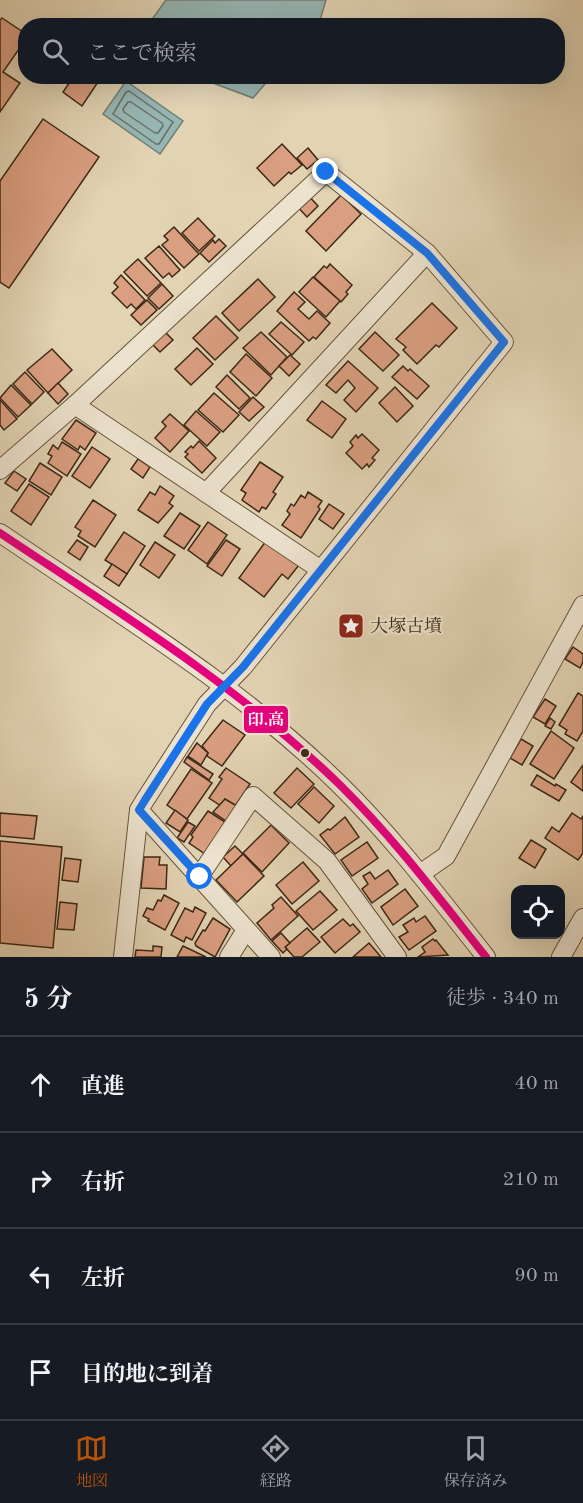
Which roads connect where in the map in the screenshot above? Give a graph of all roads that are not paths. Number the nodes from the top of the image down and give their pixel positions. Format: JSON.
{"nodes":[{"id":1,"x":427,"y":253,"type":"junction"},
{"id":2,"x":75,"y":405,"type":"junction"},
{"id":3,"x":0,"y":470,"type":"edge"},
{"id":4,"x":206,"y":493,"type":"junction"},
{"id":5,"x":0,"y":533,"type":"edge"},
{"id":6,"x":321,"y":570,"type":"junction"},
{"id":7,"x":583,"y":604,"type":"edge"},
{"id":8,"x":225,"y":685,"type":"junction"},
{"id":9,"x":139,"y":810,"type":"junction"},
{"id":10,"x":420,"y":874,"type":"junction"},
{"id":11,"x":200,"y":877,"type":"junction"},
{"id":12,"x":583,"y":918,"type":"edge"},
{"id":13,"x":246,"y":930,"type":"junction"},
{"id":14,"x":123,"y":957,"type":"edge"},
{"id":15,"x":229,"y":957,"type":"edge"},
{"id":16,"x":271,"y":957,"type":"edge"},
{"id":17,"x":397,"y":957,"type":"edge"},
{"id":18,"x":486,"y":957,"type":"edge"},
{"id":19,"x":561,"y":957,"type":"edge"}],
"edges":[{"from":1,"to":2,"type":"street"},
{"from":1,"to":4,"type":"street"},
{"from":1,"to":6,"type":"street"},
{"from":2,"to":3,"type":"street"},
{"from":2,"to":4,"type":"street"},
{"from":4,"to":6,"type":"street"},
{"from":5,"to":8,"type":"street"},
{"from":6,"to":8,"type":"street"},
{"from":7,"to":10,"type":"street"},
{"from":8,"to":9,"type":"street"},
{"from":8,"to":10,"type":"street"},
{"from":9,"to":11,"type":"street"},
{"from":9,"to":14,"type":"street"},
{"from":10,"to":18,"type":"street"},
{"from":11,"to":13,"type":"street"},
{"from":11,"to":17,"type":"street"},
{"from":12,"to":19,"type":"street"},
{"from":13,"to":15,"type":"street"},
{"from":13,"to":16,"type":"street"}]}
